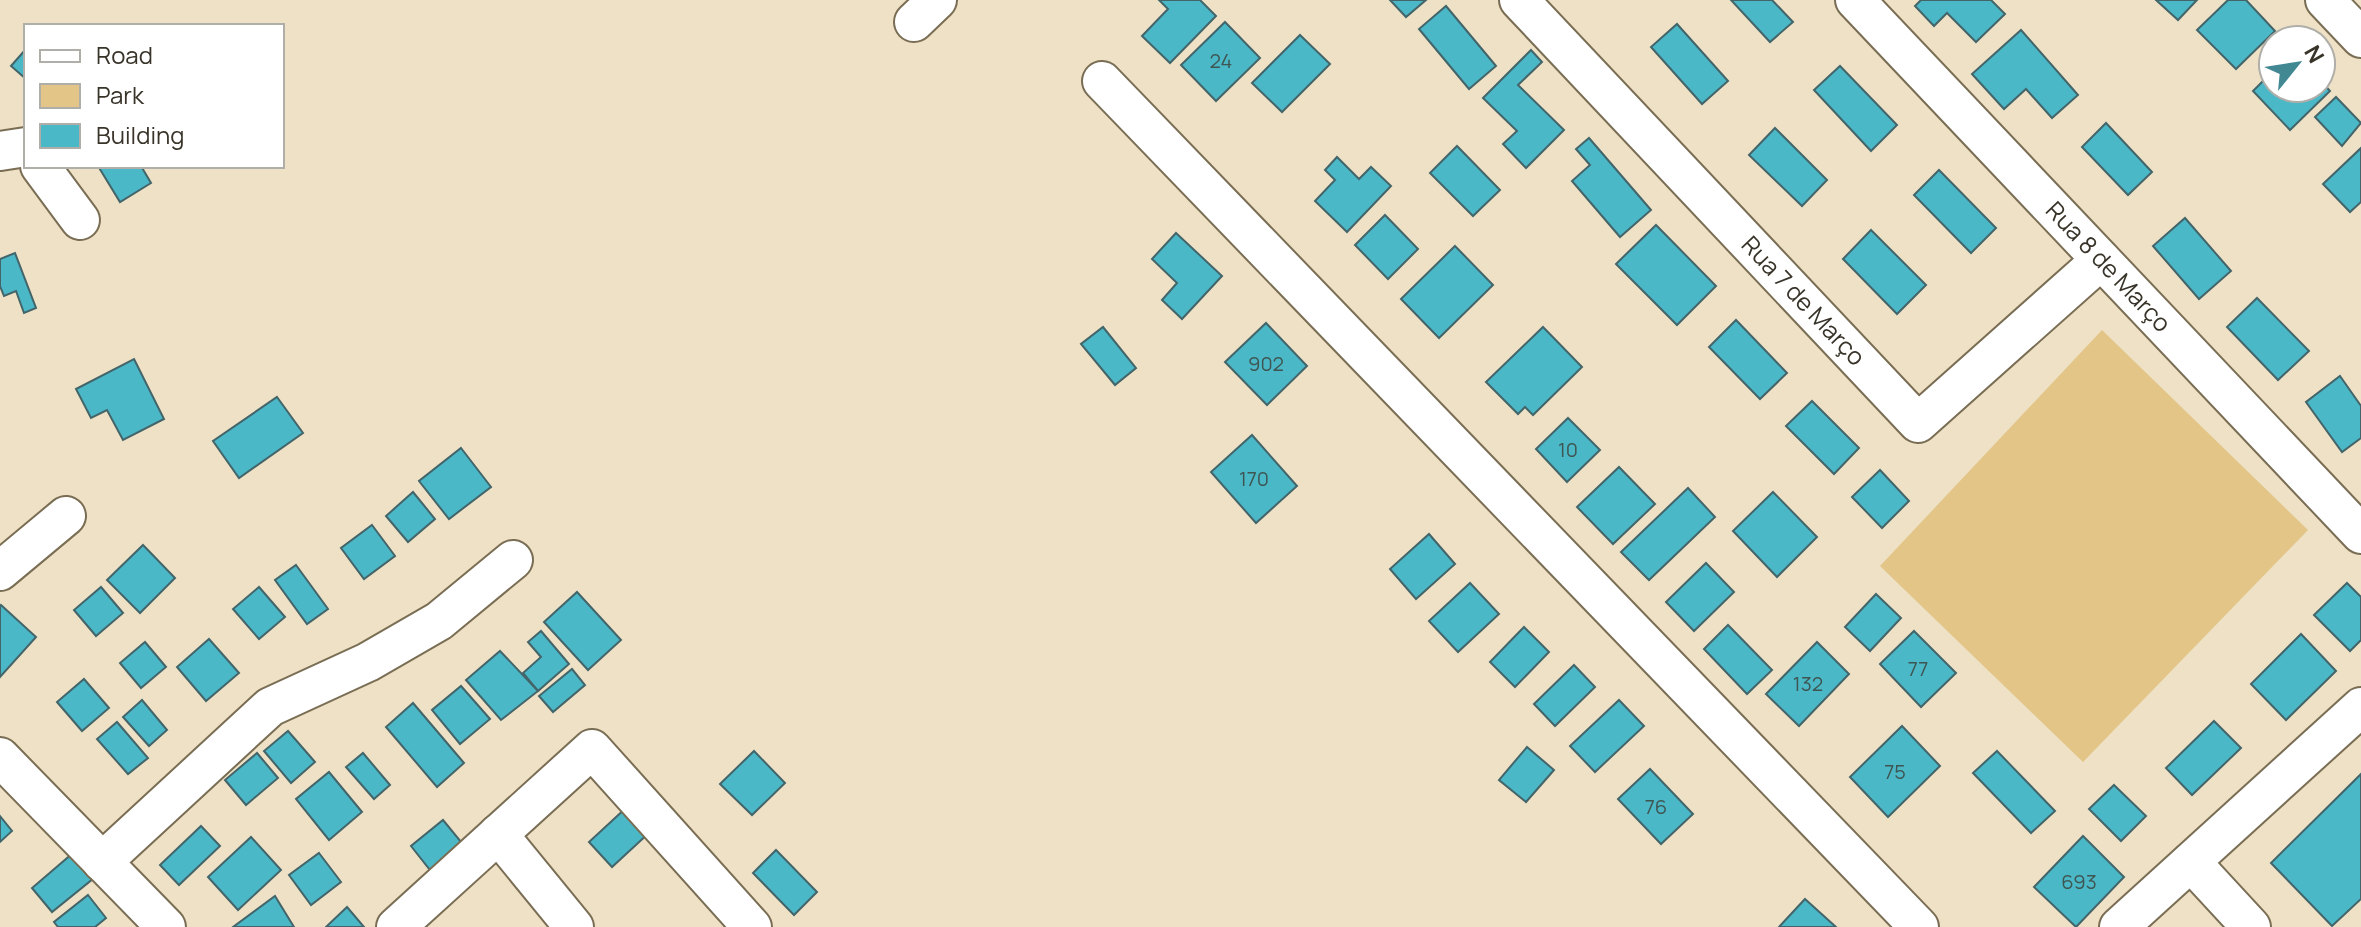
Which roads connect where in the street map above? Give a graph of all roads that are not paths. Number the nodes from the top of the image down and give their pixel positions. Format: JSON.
{"nodes":[{"id":1,"x":1519,"y":0,"type":"edge"},
{"id":2,"x":1855,"y":0,"type":"edge"},
{"id":3,"x":2325,"y":0,"type":"edge"},
{"id":4,"x":2361,"y":38,"type":"edge"},
{"id":5,"x":1102,"y":81,"type":"dead end"},
{"id":6,"x":24,"y":147,"type":"edge"},
{"id":7,"x":0,"y":151,"type":"edge"},
{"id":8,"x":41,"y":168,"type":"edge"},
{"id":9,"x":80,"y":220,"type":"dead end"},
{"id":10,"x":2101,"y":260,"type":"junction"},
{"id":11,"x":66,"y":516,"type":"dead end"},
{"id":12,"x":2361,"y":534,"type":"edge"},
{"id":13,"x":513,"y":560,"type":"dead end"},
{"id":14,"x":0,"y":571,"type":"edge"},
{"id":15,"x":2361,"y":707,"type":"edge"},
{"id":16,"x":0,"y":757,"type":"edge"},
{"id":17,"x":498,"y":834,"type":"junction"},
{"id":18,"x":102,"y":862,"type":"junction"},
{"id":19,"x":2191,"y":862,"type":"junction"},
{"id":20,"x":166,"y":927,"type":"edge"},
{"id":21,"x":396,"y":927,"type":"edge"},
{"id":22,"x":574,"y":927,"type":"edge"},
{"id":23,"x":752,"y":927,"type":"edge"},
{"id":24,"x":1919,"y":927,"type":"edge"},
{"id":25,"x":2119,"y":927,"type":"edge"},
{"id":26,"x":2251,"y":927,"type":"edge"}],
"edges":[{"from":1,"to":10,"type":"street","name":"Rua 7 de Março"},
{"from":2,"to":10,"type":"street","name":"Rua 8 de Março"},
{"from":3,"to":4,"type":"street"},
{"from":5,"to":24,"type":"street"},
{"from":6,"to":7,"type":"street"},
{"from":8,"to":9,"type":"street"},
{"from":10,"to":12,"type":"street","name":"Rua 8 de Março"},
{"from":11,"to":14,"type":"street"},
{"from":13,"to":18,"type":"street"},
{"from":15,"to":19,"type":"street"},
{"from":16,"to":18,"type":"street"},
{"from":17,"to":21,"type":"street"},
{"from":17,"to":22,"type":"street"},
{"from":17,"to":23,"type":"street"},
{"from":18,"to":20,"type":"street"},
{"from":19,"to":25,"type":"street"},
{"from":19,"to":26,"type":"street"}]}
